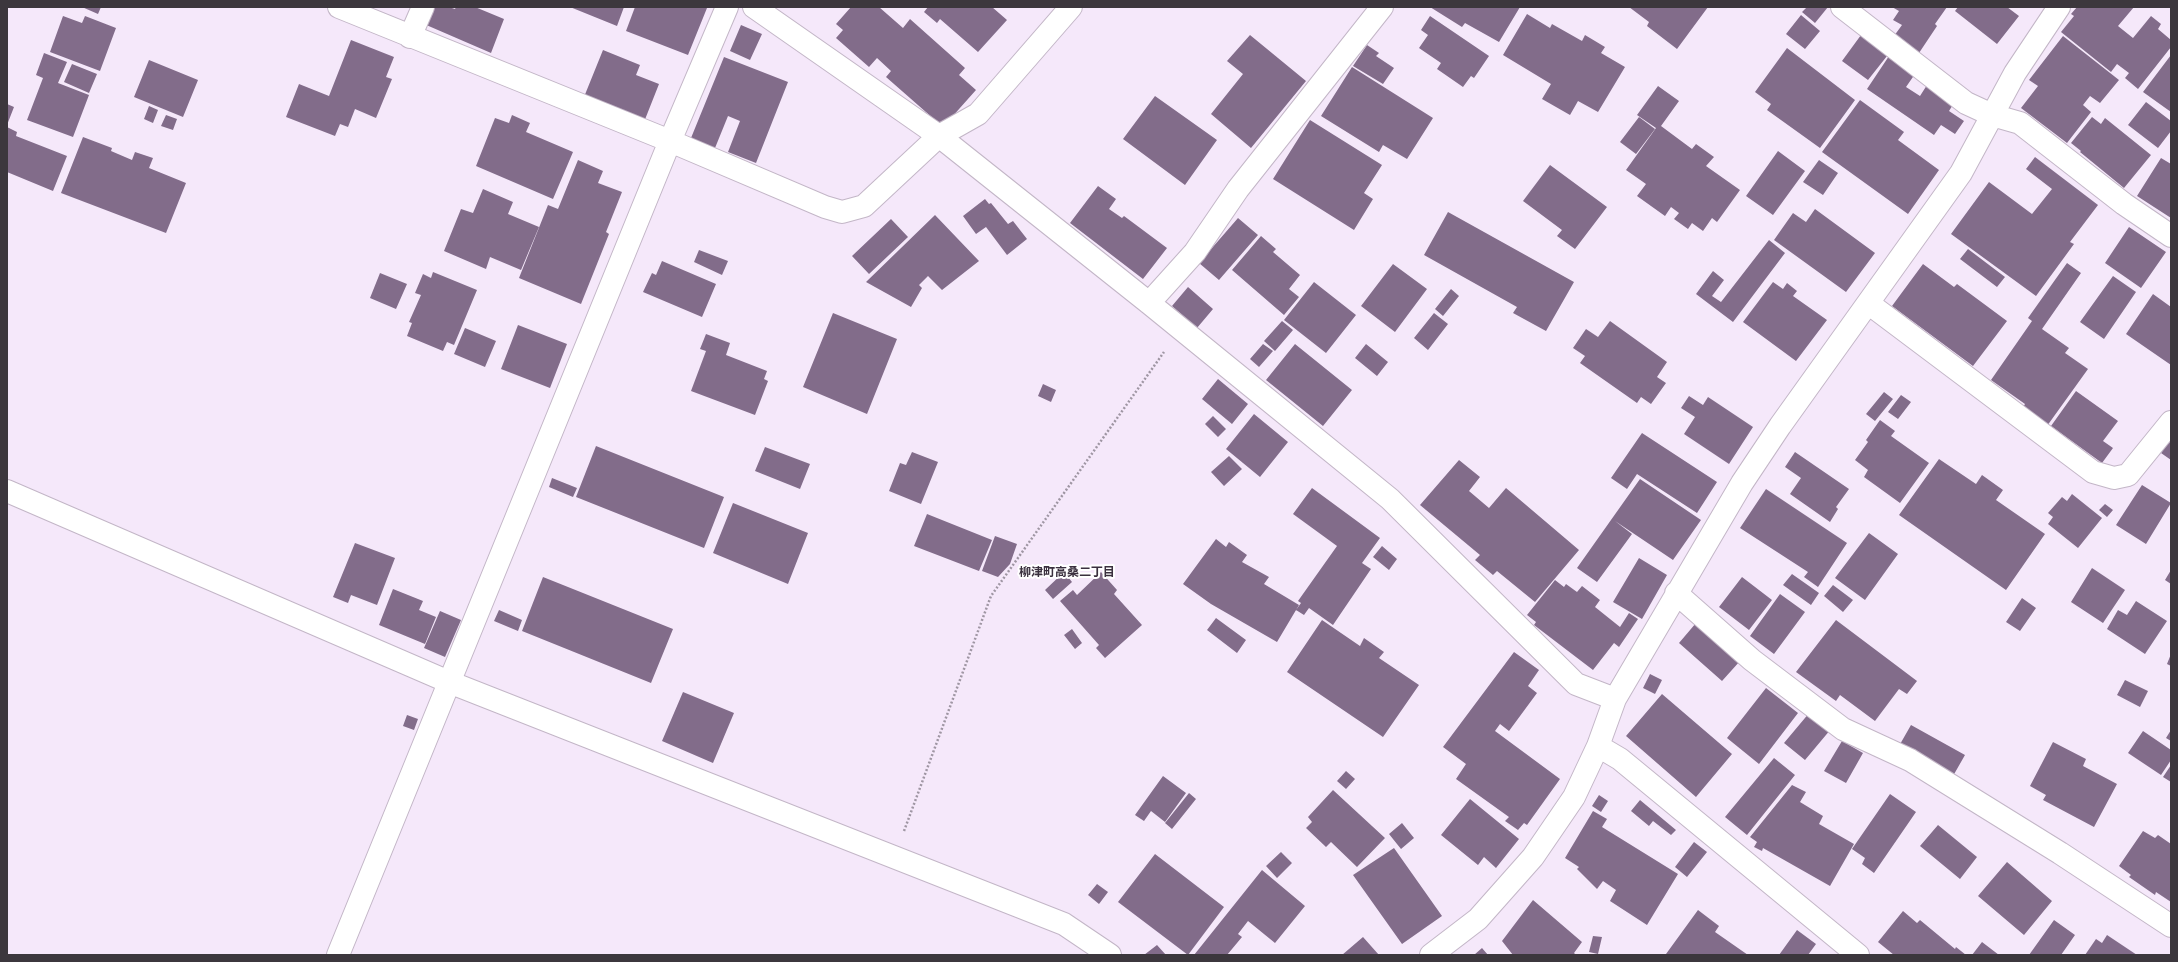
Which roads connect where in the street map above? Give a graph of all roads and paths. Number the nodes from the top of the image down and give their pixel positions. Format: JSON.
{"nodes":[{"id":1,"x":340,"y":7,"type":"edge"},
{"id":2,"x":423,"y":7,"type":"edge"},
{"id":3,"x":727,"y":7,"type":"edge"},
{"id":4,"x":754,"y":7,"type":"edge"},
{"id":5,"x":1071,"y":7,"type":"edge"},
{"id":6,"x":1382,"y":7,"type":"edge"},
{"id":7,"x":1842,"y":7,"type":"edge"},
{"id":8,"x":2059,"y":7,"type":"edge"},
{"id":9,"x":410,"y":37,"type":"junction"},
{"id":10,"x":1992,"y":115,"type":"junction"},
{"id":11,"x":939,"y":136,"type":"junction"},
{"id":12,"x":670,"y":141,"type":"junction"},
{"id":13,"x":2171,"y":236,"type":"edge"},
{"id":14,"x":1149,"y":303,"type":"junction"},
{"id":15,"x":1868,"y":303,"type":"junction"},
{"id":16,"x":1181,"y":328,"type":"junction"},
{"id":17,"x":2171,"y":422,"type":"edge"},
{"id":18,"x":7,"y":491,"type":"edge"},
{"id":19,"x":1676,"y":593,"type":"junction"},
{"id":20,"x":449,"y":682,"type":"junction"},
{"id":21,"x":1615,"y":699,"type":"junction"},
{"id":22,"x":1598,"y":746,"type":"junction"},
{"id":23,"x":894,"y":858,"type":"junction"},
{"id":24,"x":2171,"y":926,"type":"edge"},
{"id":25,"x":338,"y":955,"type":"edge"},
{"id":26,"x":1110,"y":955,"type":"edge"},
{"id":27,"x":1431,"y":955,"type":"edge"},
{"id":28,"x":1858,"y":955,"type":"edge"}],
"edges":[{"from":1,"to":9,"type":"street"},
{"from":2,"to":9,"type":"street"},
{"from":3,"to":12,"type":"street"},
{"from":4,"to":11,"type":"street"},
{"from":5,"to":11,"type":"street"},
{"from":6,"to":14,"type":"street"},
{"from":7,"to":10,"type":"street"},
{"from":8,"to":10,"type":"street"},
{"from":9,"to":12,"type":"street"},
{"from":10,"to":13,"type":"street"},
{"from":10,"to":15,"type":"street"},
{"from":11,"to":12,"type":"street"},
{"from":11,"to":14,"type":"street"},
{"from":12,"to":20,"type":"street"},
{"from":14,"to":16,"type":"street"},
{"from":15,"to":17,"type":"street"},
{"from":15,"to":19,"type":"street"},
{"from":16,"to":21,"type":"street"},
{"from":16,"to":23,"type":"path"},
{"from":18,"to":20,"type":"street"},
{"from":19,"to":21,"type":"street"},
{"from":19,"to":24,"type":"street"},
{"from":20,"to":23,"type":"street"},
{"from":20,"to":25,"type":"street"},
{"from":21,"to":22,"type":"street"},
{"from":22,"to":27,"type":"street"},
{"from":22,"to":28,"type":"street"},
{"from":23,"to":26,"type":"street"}]}
